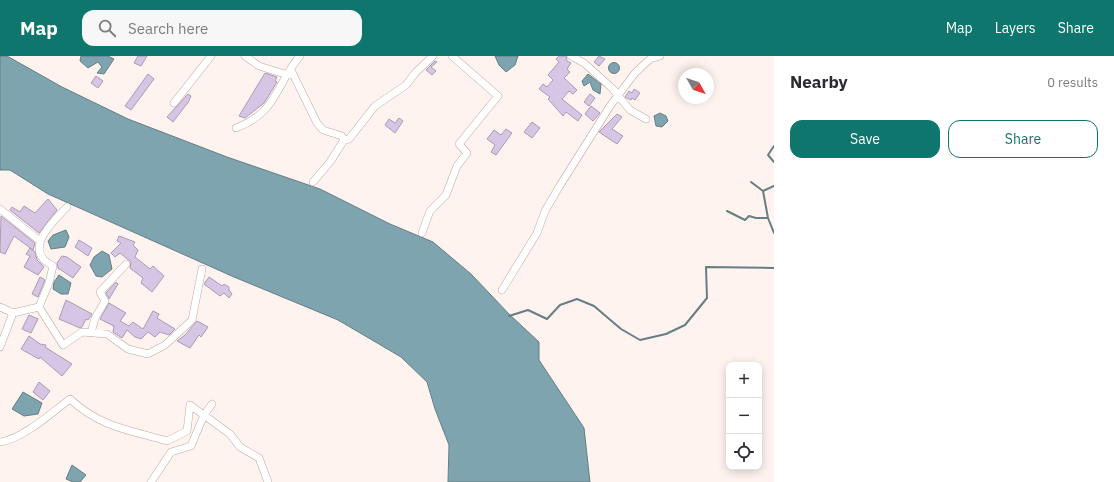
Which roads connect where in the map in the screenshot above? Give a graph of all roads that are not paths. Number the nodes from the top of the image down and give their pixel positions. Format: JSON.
{"nodes":[{"id":1,"x":212,"y":56,"type":"edge"},
{"id":2,"x":245,"y":56,"type":"edge"},
{"id":3,"x":300,"y":56,"type":"edge"},
{"id":4,"x":433,"y":56,"type":"edge"},
{"id":5,"x":452,"y":56,"type":"edge"},
{"id":6,"x":571,"y":56,"type":"edge"},
{"id":7,"x":660,"y":56,"type":"edge"},
{"id":8,"x":290,"y":72,"type":"junction"},
{"id":9,"x":618,"y":95,"type":"junction"},
{"id":10,"x":174,"y":103,"type":"dead end"},
{"id":11,"x":646,"y":120,"type":"dead end"},
{"id":12,"x":236,"y":128,"type":"dead end"},
{"id":13,"x":344,"y":140,"type":"junction"},
{"id":14,"x":313,"y":182,"type":"dead end"},
{"id":15,"x":67,"y":207,"type":"dead end"},
{"id":16,"x":0,"y":209,"type":"edge"},
{"id":17,"x":422,"y":233,"type":"dead end"},
{"id":18,"x":40,"y":241,"type":"junction"},
{"id":19,"x":126,"y":264,"type":"dead end"},
{"id":20,"x":202,"y":269,"type":"dead end"},
{"id":21,"x":502,"y":290,"type":"dead end"},
{"id":22,"x":0,"y":307,"type":"edge"},
{"id":23,"x":39,"y":307,"type":"junction"},
{"id":24,"x":13,"y":313,"type":"junction"},
{"id":25,"x":91,"y":333,"type":"junction"},
{"id":26,"x":0,"y":347,"type":"edge"},
{"id":27,"x":212,"y":404,"type":"dead end"},
{"id":28,"x":204,"y":415,"type":"junction"},
{"id":29,"x":0,"y":442,"type":"edge"},
{"id":30,"x":151,"y":482,"type":"edge"},
{"id":31,"x":268,"y":482,"type":"edge"}],
"edges":[{"from":1,"to":10,"type":"street"},
{"from":2,"to":8,"type":"street"},
{"from":3,"to":8,"type":"street"},
{"from":4,"to":13,"type":"street"},
{"from":5,"to":17,"type":"street"},
{"from":6,"to":9,"type":"street"},
{"from":7,"to":9,"type":"street"},
{"from":8,"to":12,"type":"street"},
{"from":8,"to":13,"type":"street"},
{"from":9,"to":11,"type":"street"},
{"from":9,"to":21,"type":"street"},
{"from":13,"to":14,"type":"street"},
{"from":15,"to":18,"type":"street"},
{"from":16,"to":18,"type":"street"},
{"from":18,"to":23,"type":"street"},
{"from":19,"to":25,"type":"street"},
{"from":20,"to":25,"type":"street"},
{"from":22,"to":24,"type":"street"},
{"from":23,"to":24,"type":"street"},
{"from":23,"to":25,"type":"street"},
{"from":24,"to":26,"type":"street"},
{"from":27,"to":28,"type":"street"},
{"from":28,"to":29,"type":"street"},
{"from":28,"to":30,"type":"street"},
{"from":28,"to":31,"type":"street"}]}
